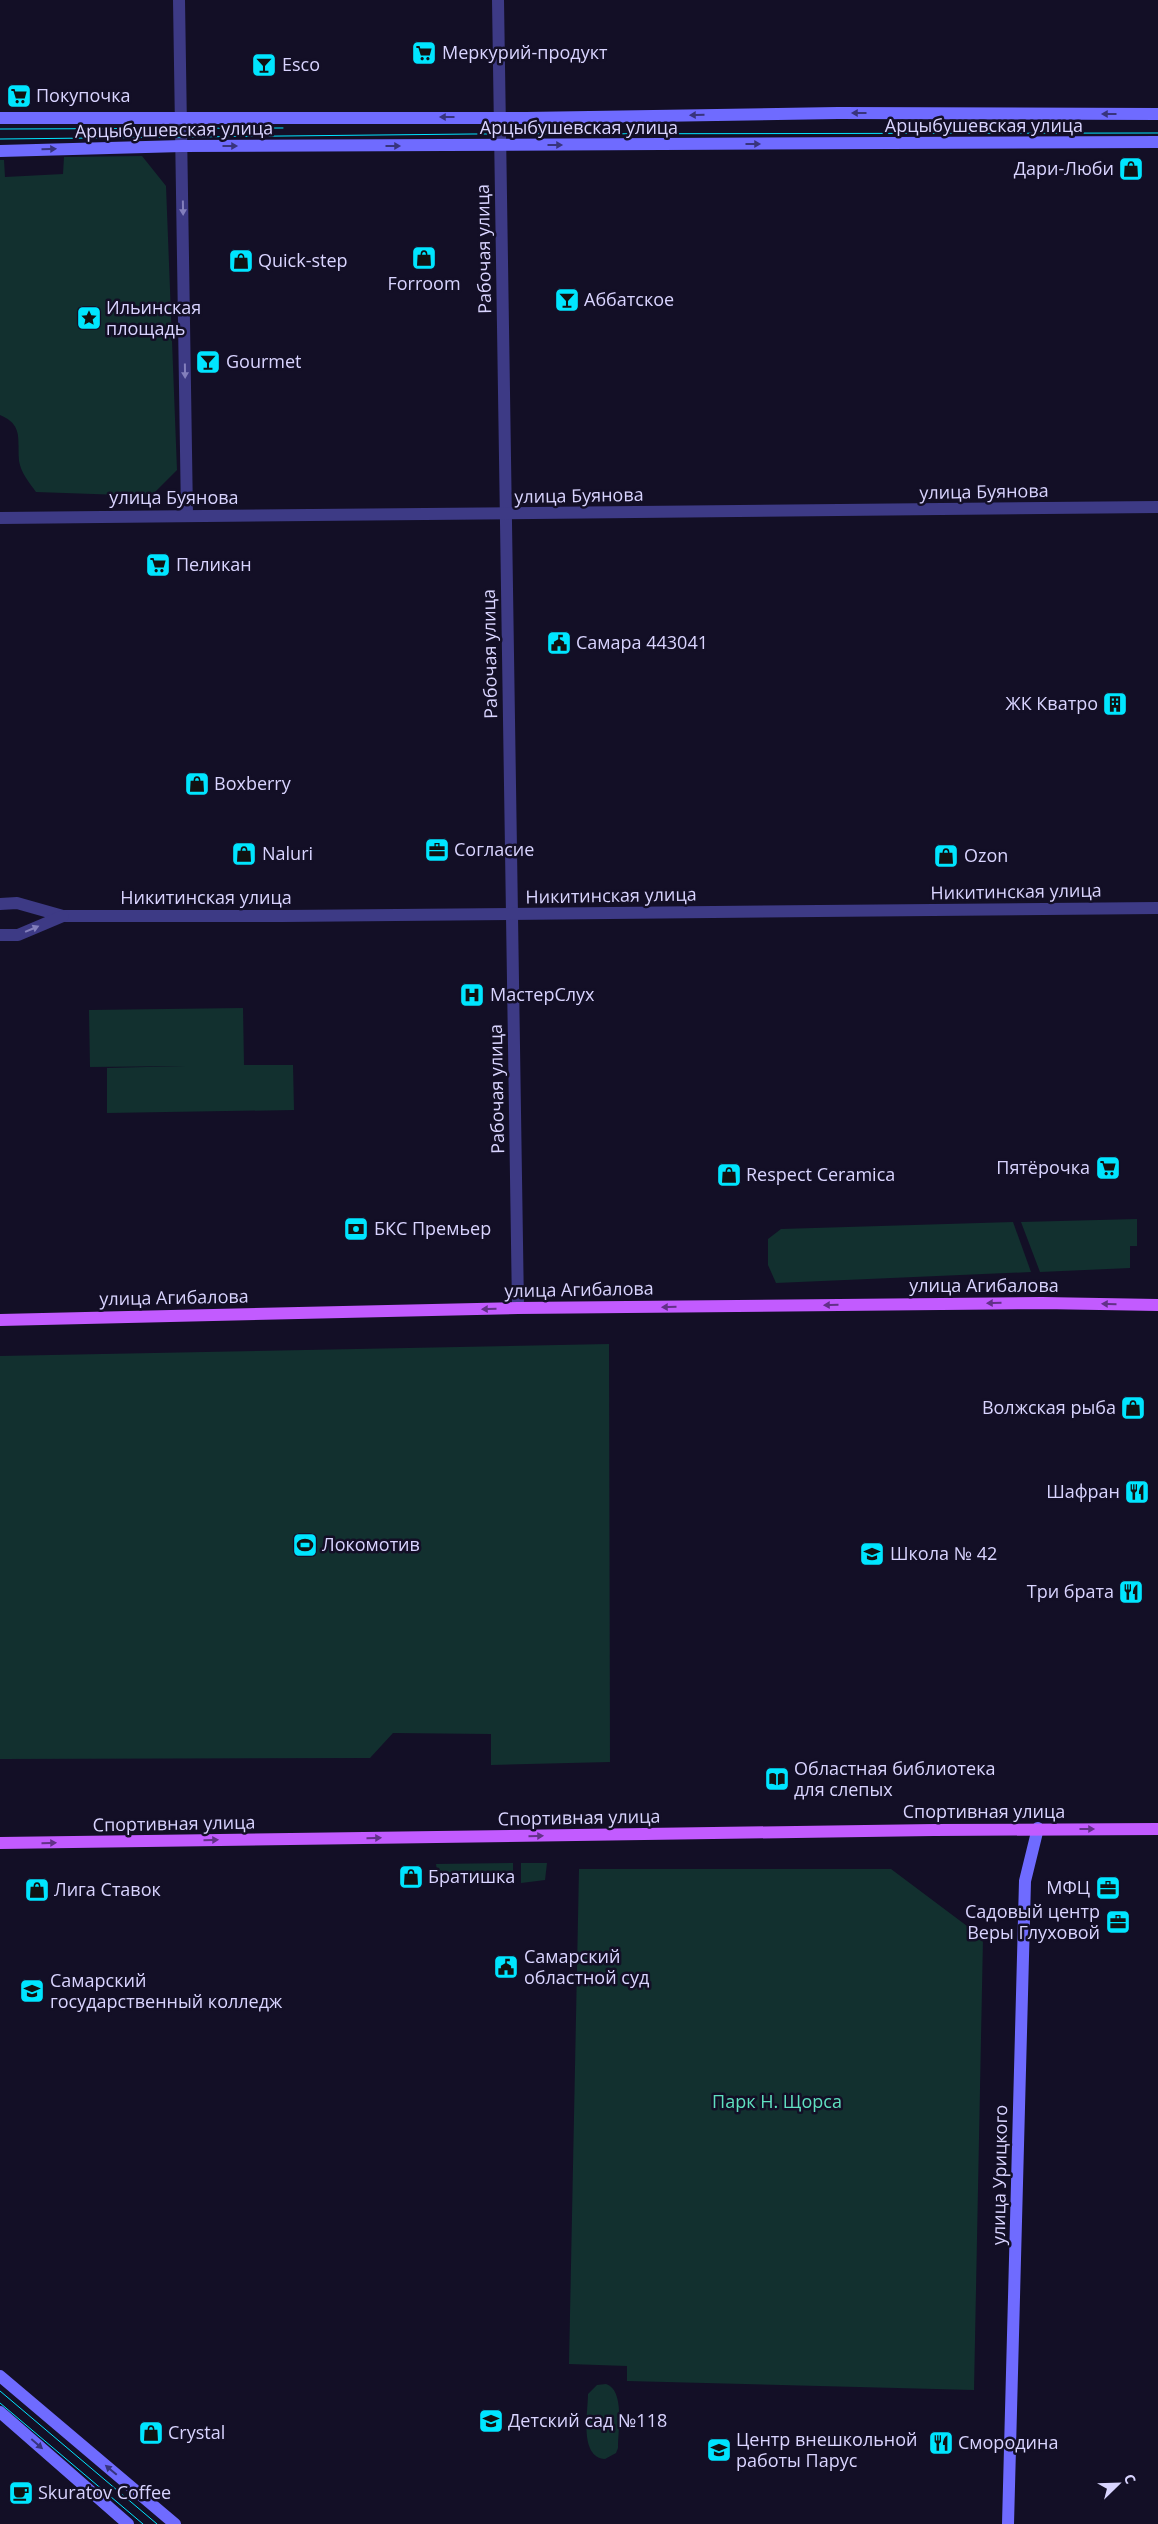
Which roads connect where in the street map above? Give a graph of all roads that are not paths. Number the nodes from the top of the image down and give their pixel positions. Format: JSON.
{"nodes":[{"id":1,"x":179,"y":0,"type":"edge"},
{"id":2,"x":498,"y":0,"type":"edge"},
{"id":3,"x":1158,"y":114,"type":"edge"},
{"id":4,"x":181,"y":117,"type":"junction"},
{"id":5,"x":500,"y":117,"type":"junction"},
{"id":6,"x":0,"y":118,"type":"edge"},
{"id":7,"x":1158,"y":142,"type":"edge"},
{"id":8,"x":182,"y":146,"type":"junction"},
{"id":9,"x":501,"y":146,"type":"junction"},
{"id":10,"x":0,"y":151,"type":"edge"},
{"id":11,"x":1158,"y":507,"type":"edge"},
{"id":12,"x":187,"y":515,"type":"junction"},
{"id":13,"x":506,"y":515,"type":"junction"},
{"id":14,"x":0,"y":518,"type":"edge"},
{"id":15,"x":0,"y":904,"type":"edge"},
{"id":16,"x":1158,"y":908,"type":"edge"},
{"id":17,"x":512,"y":914,"type":"junction"},
{"id":18,"x":64,"y":916,"type":"junction"},
{"id":19,"x":0,"y":935,"type":"edge"},
{"id":20,"x":1158,"y":1304,"type":"edge"},
{"id":21,"x":518,"y":1308,"type":"junction"},
{"id":22,"x":0,"y":1320,"type":"edge"},
{"id":23,"x":1038,"y":1828,"type":"junction"},
{"id":24,"x":1158,"y":1828,"type":"edge"},
{"id":25,"x":0,"y":1844,"type":"edge"},
{"id":26,"x":0,"y":2376,"type":"edge"},
{"id":27,"x":0,"y":2412,"type":"edge"},
{"id":28,"x":128,"y":2524,"type":"edge"},
{"id":29,"x":175,"y":2524,"type":"edge"},
{"id":30,"x":1008,"y":2524,"type":"edge"}],
"edges":[{"from":1,"to":4,"type":"street"},
{"from":2,"to":5,"type":"street","name":"Рабочая улица"},
{"from":3,"to":5,"type":"main road","name":"Арцыбушевская улица","one_way":true},
{"from":5,"to":4,"type":"main road","name":"Арцыбушевская улица","one_way":true},
{"from":4,"to":6,"type":"main road","name":"Арцыбушевская улица"},
{"from":4,"to":8,"type":"street"},
{"from":5,"to":9,"type":"street","name":"Рабочая улица"},
{"from":9,"to":7,"type":"main road","name":"Арцыбушевская улица","one_way":true},
{"from":8,"to":9,"type":"main road","name":"Арцыбушевская улица","one_way":true},
{"from":10,"to":8,"type":"main road","name":"Арцыбушевская улица","one_way":true},
{"from":8,"to":12,"type":"street","one_way":true},
{"from":9,"to":13,"type":"street","name":"Рабочая улица"},
{"from":11,"to":13,"type":"street","name":"улица Буянова"},
{"from":12,"to":13,"type":"street","name":"улица Буянова"},
{"from":12,"to":14,"type":"street","name":"улица Буянова"},
{"from":13,"to":17,"type":"street","name":"Рабочая улица"},
{"from":15,"to":18,"type":"street","name":"Никитинская улица"},
{"from":16,"to":17,"type":"street","name":"Никитинская улица"},
{"from":17,"to":18,"type":"street","name":"Никитинская улица"},
{"from":17,"to":21,"type":"street","name":"Рабочая улица"},
{"from":19,"to":18,"type":"street","name":"Никитинская улица","one_way":true},
{"from":20,"to":21,"type":"main road","name":"улица Агибалова","one_way":true},
{"from":21,"to":22,"type":"main road","name":"улица Агибалова","one_way":true},
{"from":23,"to":24,"type":"main road","name":"Спортивная улица","one_way":true},
{"from":25,"to":23,"type":"main road","name":"Спортивная улица","one_way":true},
{"from":23,"to":30,"type":"main road","name":"улица Урицкого"},
{"from":29,"to":26,"type":"main road","one_way":true},
{"from":27,"to":28,"type":"main road","one_way":true}]}
